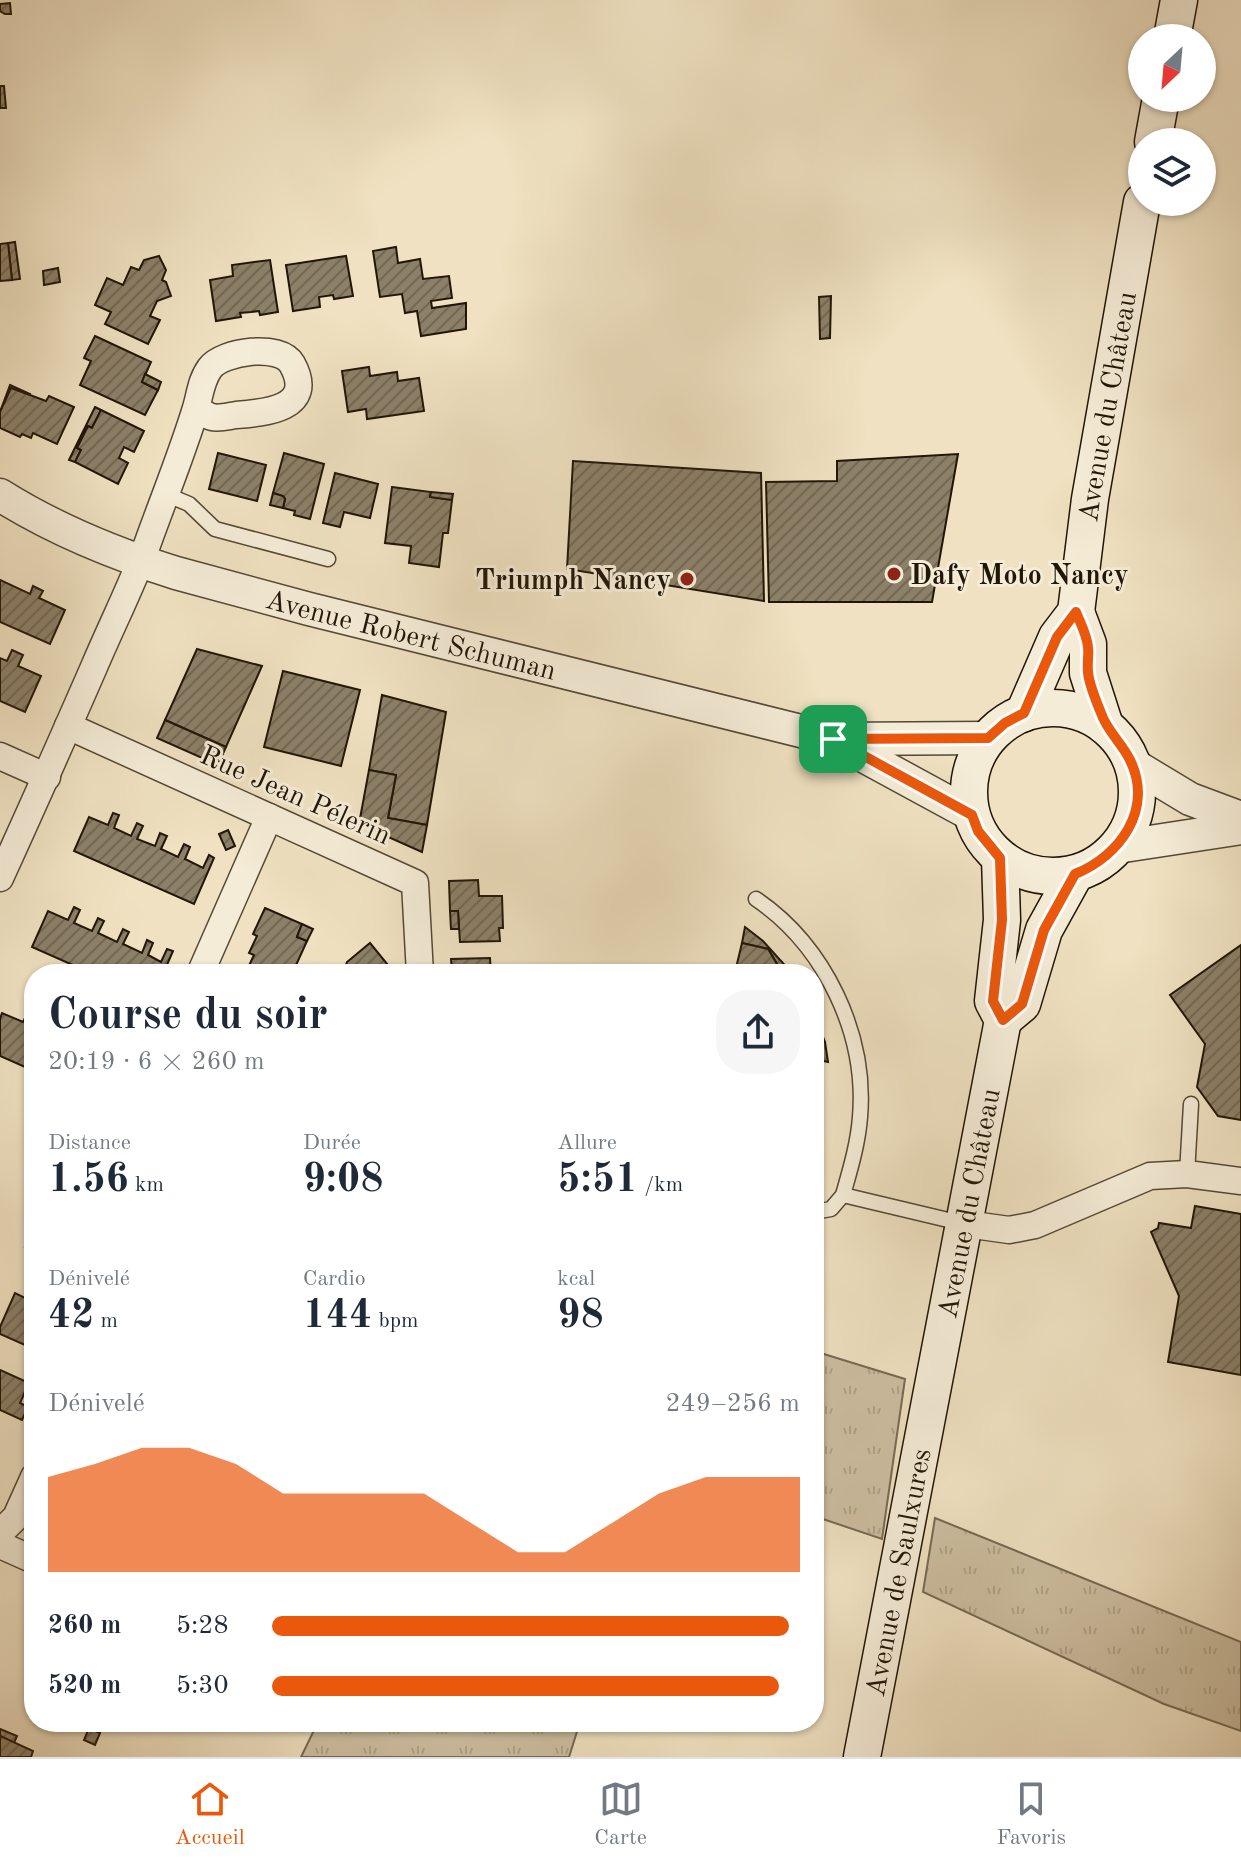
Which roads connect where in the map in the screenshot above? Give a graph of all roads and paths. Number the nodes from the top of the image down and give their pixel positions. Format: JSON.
{"nodes":[{"id":1,"x":1179,"y":0,"type":"edge"},
{"id":2,"x":1175,"y":24,"type":"edge"},
{"id":3,"x":1140,"y":216,"type":"edge"},
{"id":4,"x":196,"y":408,"type":"dead end"},
{"id":5,"x":165,"y":494,"type":"junction"},
{"id":6,"x":0,"y":495,"type":"edge"},
{"id":7,"x":328,"y":559,"type":"dead end"},
{"id":8,"x":140,"y":562,"type":"junction"},
{"id":9,"x":1076,"y":612,"type":"junction"},
{"id":10,"x":1024,"y":713,"type":"junction"},
{"id":11,"x":68,"y":726,"type":"junction"},
{"id":12,"x":1105,"y":726,"type":"junction"},
{"id":13,"x":988,"y":738,"type":"junction"},
{"id":14,"x":833,"y":739,"type":"junction"},
{"id":15,"x":0,"y":756,"type":"edge"},
{"id":16,"x":1132,"y":764,"type":"junction"},
{"id":17,"x":47,"y":777,"type":"junction"},
{"id":18,"x":972,"y":815,"type":"junction"},
{"id":19,"x":269,"y":817,"type":"junction"},
{"id":20,"x":1241,"y":818,"type":"edge"},
{"id":21,"x":1241,"y":828,"type":"edge"},
{"id":22,"x":1117,"y":847,"type":"junction"},
{"id":23,"x":1000,"y":858,"type":"junction"},
{"id":24,"x":1075,"y":874,"type":"junction"},
{"id":25,"x":0,"y":878,"type":"edge"},
{"id":26,"x":756,"y":899,"type":"dead end"},
{"id":27,"x":204,"y":964,"type":"edge"},
{"id":28,"x":419,"y":964,"type":"edge"},
{"id":29,"x":818,"y":964,"type":"edge"},
{"id":30,"x":824,"y":973,"type":"edge"},
{"id":31,"x":1003,"y":1020,"type":"junction"},
{"id":32,"x":1191,"y":1104,"type":"dead end"},
{"id":33,"x":1187,"y":1174,"type":"junction"},
{"id":34,"x":1241,"y":1181,"type":"edge"},
{"id":35,"x":843,"y":1195,"type":"junction"},
{"id":36,"x":824,"y":1210,"type":"edge"},
{"id":37,"x":966,"y":1224,"type":"junction"},
{"id":38,"x":932,"y":1388,"type":"joint"},
{"id":39,"x":24,"y":1499,"type":"edge"},
{"id":40,"x":0,"y":1533,"type":"edge"},
{"id":41,"x":0,"y":1545,"type":"edge"},
{"id":42,"x":24,"y":1556,"type":"edge"},
{"id":43,"x":862,"y":1757,"type":"edge"}],
"edges":[{"from":1,"to":2,"type":"main road"},
{"from":3,"to":9,"type":"main road","name":"Avenue du Château"},
{"from":4,"to":5,"type":"street"},
{"from":5,"to":7,"type":"lane"},
{"from":5,"to":8,"type":"street"},
{"from":6,"to":8,"type":"street","name":"Avenue Robert Schuman"},
{"from":8,"to":11,"type":"street"},
{"from":8,"to":14,"type":"street","name":"Avenue Robert Schuman"},
{"from":9,"to":10,"type":"main road","name":"Avenue du Château"},
{"from":9,"to":12,"type":"main road","name":"Avenue du Château"},
{"from":10,"to":12,"type":"main road"},
{"from":10,"to":13,"type":"main road"},
{"from":11,"to":17,"type":"street"},
{"from":11,"to":19,"type":"street","name":"Rue Jean Pélerin"},
{"from":12,"to":16,"type":"main road"},
{"from":13,"to":14,"type":"street","name":"Avenue Robert Schuman"},
{"from":13,"to":18,"type":"main road"},
{"from":14,"to":18,"type":"street","name":"Avenue Robert Schuman"},
{"from":15,"to":17,"type":"street"},
{"from":16,"to":20,"type":"street"},
{"from":16,"to":22,"type":"main road"},
{"from":17,"to":25,"type":"street"},
{"from":18,"to":23,"type":"main road"},
{"from":19,"to":27,"type":"street"},
{"from":19,"to":28,"type":"street","name":"Rue Jean Pélerin"},
{"from":21,"to":22,"type":"street"},
{"from":22,"to":24,"type":"main road"},
{"from":23,"to":24,"type":"main road"},
{"from":23,"to":31,"type":"main road","name":"Avenue du Château"},
{"from":24,"to":31,"type":"main road","name":"Avenue du Château"},
{"from":26,"to":29,"type":"lane"},
{"from":30,"to":35,"type":"lane"},
{"from":31,"to":37,"type":"main road","name":"Avenue du Château"},
{"from":32,"to":33,"type":"lane"},
{"from":33,"to":34,"type":"street"},
{"from":33,"to":37,"type":"street"},
{"from":35,"to":36,"type":"lane"},
{"from":35,"to":37,"type":"lane"},
{"from":37,"to":38,"type":"main road","name":"Avenue du Château"},
{"from":38,"to":43,"type":"main road","name":"Avenue de Saulxures"},
{"from":39,"to":40,"type":"street"},
{"from":41,"to":42,"type":"street"}]}
